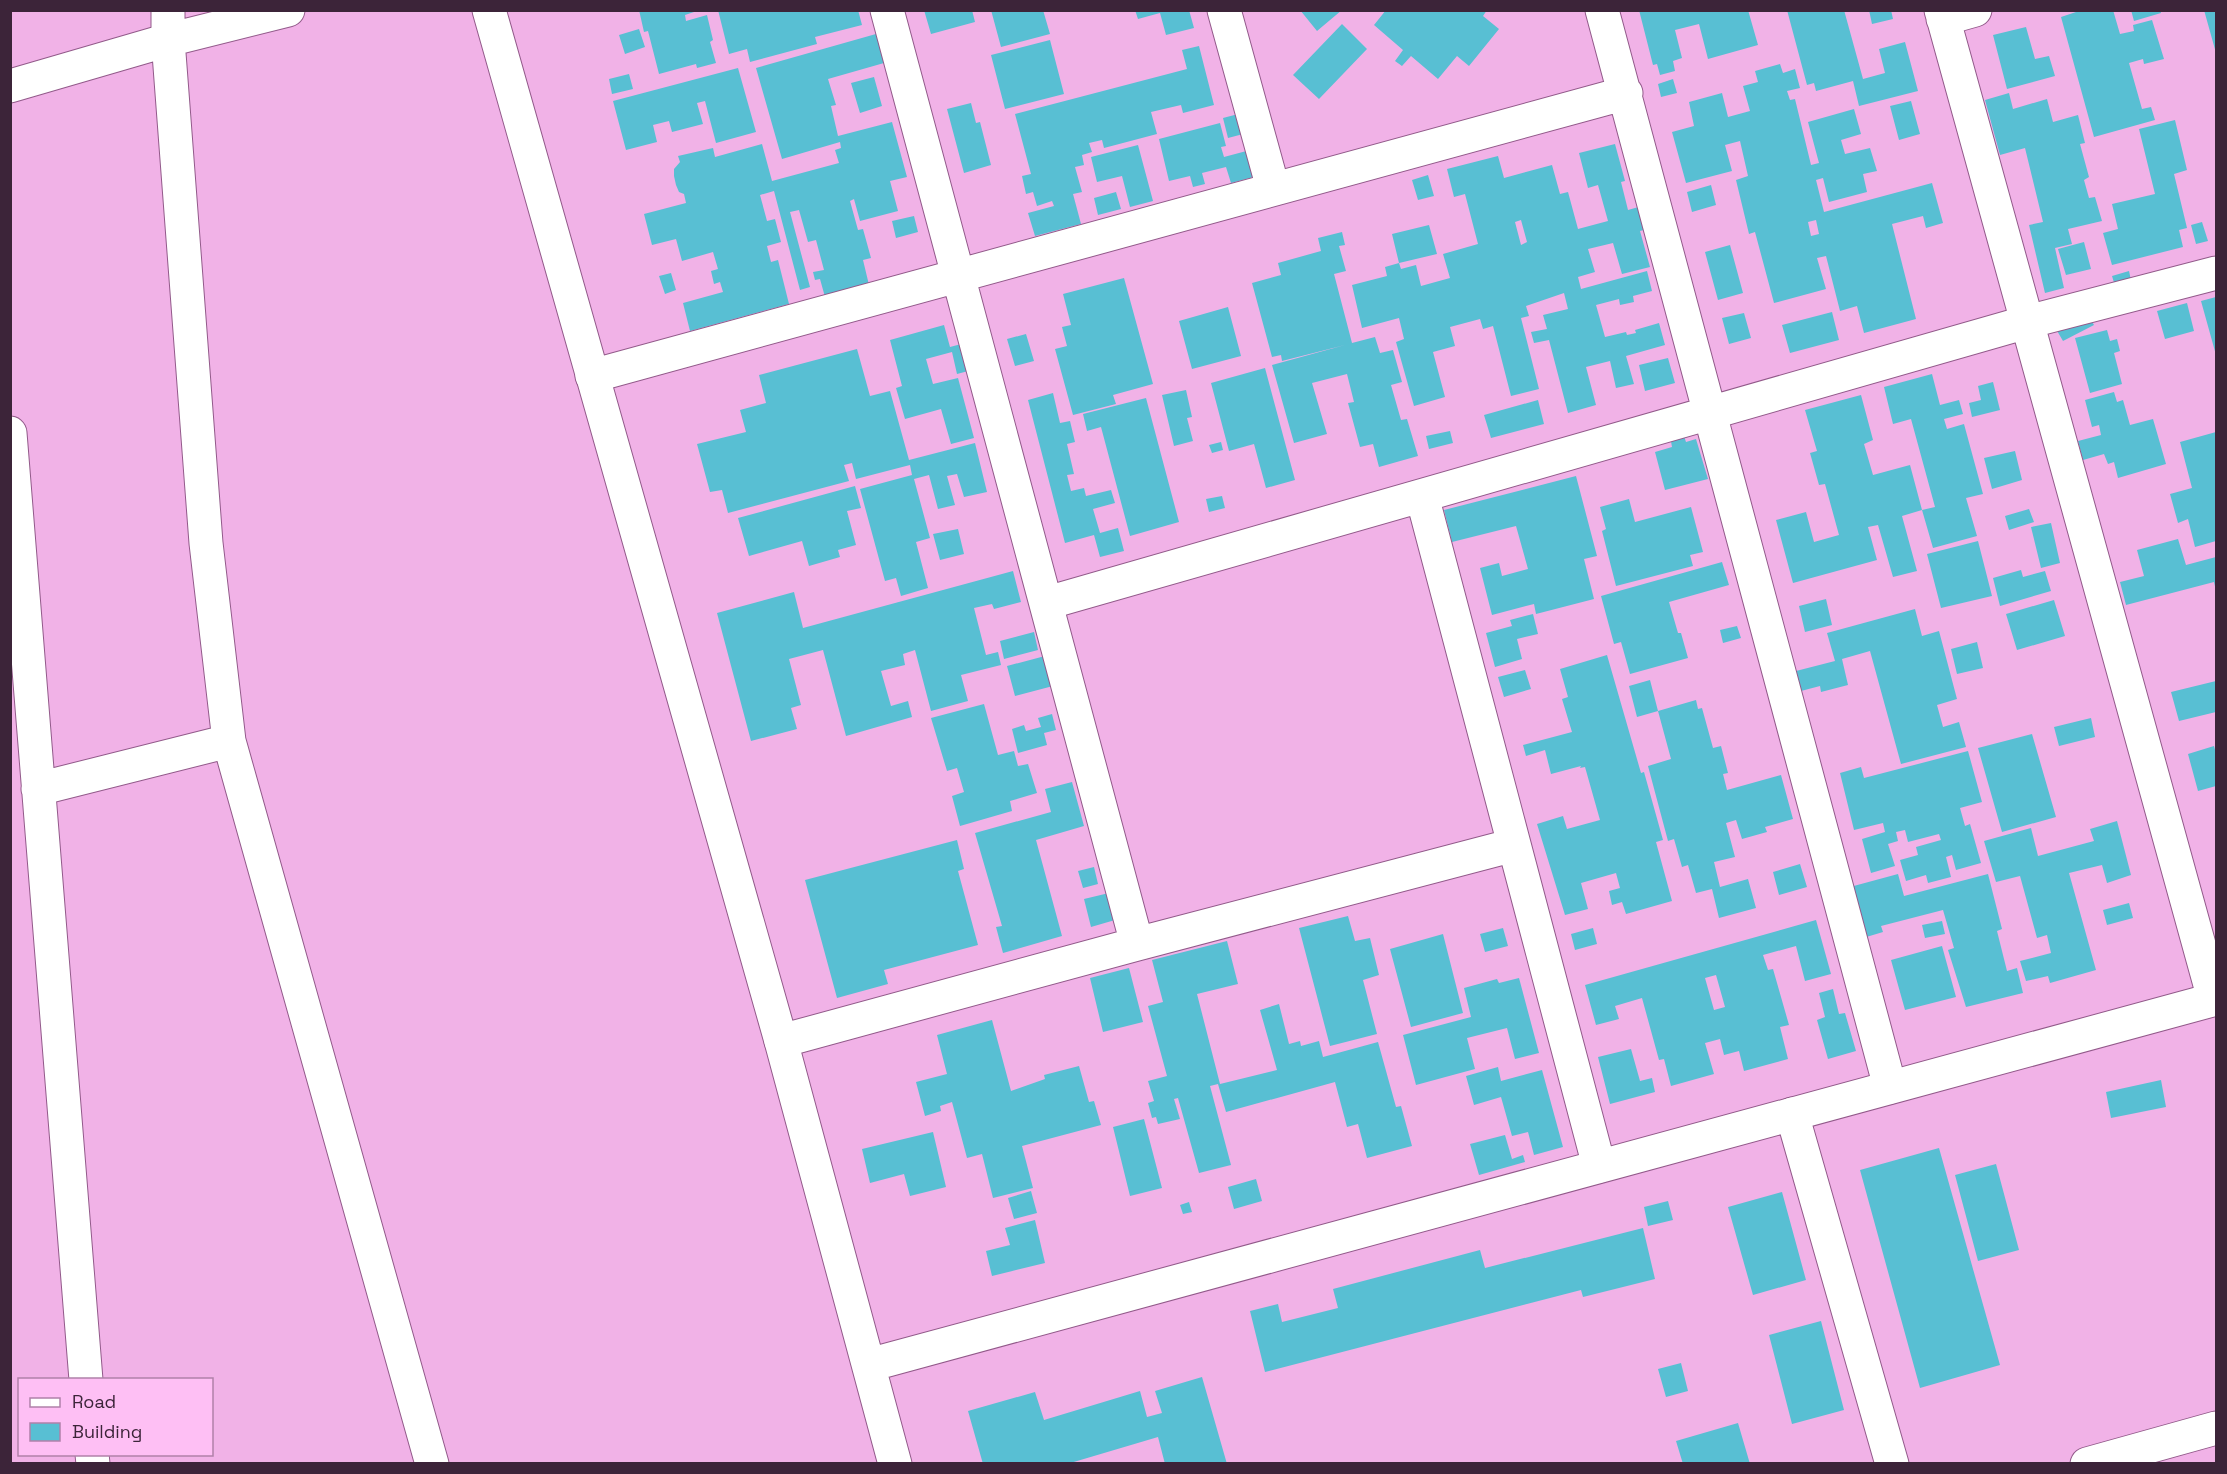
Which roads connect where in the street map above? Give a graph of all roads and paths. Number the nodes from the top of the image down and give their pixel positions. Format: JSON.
{"nodes":[{"id":1,"x":288,"y":10,"type":"edge"},
{"id":2,"x":489,"y":10,"type":"edge"},
{"id":3,"x":887,"y":10,"type":"edge"},
{"id":4,"x":1224,"y":10,"type":"edge"},
{"id":5,"x":1602,"y":10,"type":"edge"},
{"id":6,"x":1976,"y":10,"type":"edge"},
{"id":7,"x":1942,"y":15,"type":"edge"},
{"id":8,"x":168,"y":25,"type":"edge"},
{"id":9,"x":10,"y":86,"type":"edge"},
{"id":10,"x":1626,"y":93,"type":"junction"},
{"id":11,"x":1273,"y":188,"type":"junction"},
{"id":12,"x":2217,"y":273,"type":"edge"},
{"id":13,"x":959,"y":276,"type":"junction"},
{"id":14,"x":2027,"y":322,"type":"junction"},
{"id":15,"x":592,"y":376,"type":"junction"},
{"id":16,"x":1711,"y":414,"type":"junction"},
{"id":17,"x":10,"y":433,"type":"edge"},
{"id":18,"x":1422,"y":496,"type":"junction"},
{"id":19,"x":1047,"y":603,"type":"junction"},
{"id":20,"x":229,"y":741,"type":"junction"},
{"id":21,"x":38,"y":789,"type":"junction"},
{"id":22,"x":1515,"y":846,"type":"junction"},
{"id":23,"x":1137,"y":944,"type":"junction"},
{"id":24,"x":2215,"y":999,"type":"edge"},
{"id":25,"x":780,"y":1041,"type":"junction"},
{"id":26,"x":1890,"y":1087,"type":"junction"},
{"id":27,"x":1792,"y":1114,"type":"junction"},
{"id":28,"x":1599,"y":1166,"type":"junction"},
{"id":29,"x":869,"y":1365,"type":"junction"},
{"id":30,"x":86,"y":1378,"type":"edge"},
{"id":31,"x":2217,"y":1428,"type":"edge"},
{"id":32,"x":432,"y":1464,"type":"edge"},
{"id":33,"x":895,"y":1464,"type":"edge"},
{"id":34,"x":1892,"y":1464,"type":"edge"},
{"id":35,"x":2087,"y":1464,"type":"edge"}],
"edges":[{"from":1,"to":8,"type":"street"},
{"from":2,"to":15,"type":"street"},
{"from":3,"to":13,"type":"street"},
{"from":4,"to":11,"type":"street"},
{"from":5,"to":10,"type":"street"},
{"from":6,"to":7,"type":"street"},
{"from":7,"to":14,"type":"street"},
{"from":8,"to":9,"type":"street"},
{"from":8,"to":20,"type":"street"},
{"from":10,"to":11,"type":"street"},
{"from":10,"to":16,"type":"street"},
{"from":11,"to":13,"type":"street"},
{"from":12,"to":14,"type":"street"},
{"from":13,"to":15,"type":"street"},
{"from":13,"to":19,"type":"street"},
{"from":14,"to":16,"type":"street"},
{"from":14,"to":24,"type":"street"},
{"from":15,"to":25,"type":"street"},
{"from":16,"to":18,"type":"street"},
{"from":16,"to":26,"type":"street"},
{"from":17,"to":21,"type":"street"},
{"from":18,"to":19,"type":"street"},
{"from":18,"to":22,"type":"street"},
{"from":19,"to":23,"type":"street"},
{"from":20,"to":21,"type":"street"},
{"from":20,"to":32,"type":"street"},
{"from":21,"to":30,"type":"street"},
{"from":22,"to":23,"type":"street"},
{"from":22,"to":28,"type":"street"},
{"from":23,"to":25,"type":"street"},
{"from":24,"to":26,"type":"street"},
{"from":25,"to":29,"type":"street"},
{"from":26,"to":27,"type":"street"},
{"from":27,"to":28,"type":"street"},
{"from":27,"to":34,"type":"street"},
{"from":28,"to":29,"type":"street"},
{"from":29,"to":33,"type":"street"},
{"from":31,"to":35,"type":"street"}]}
